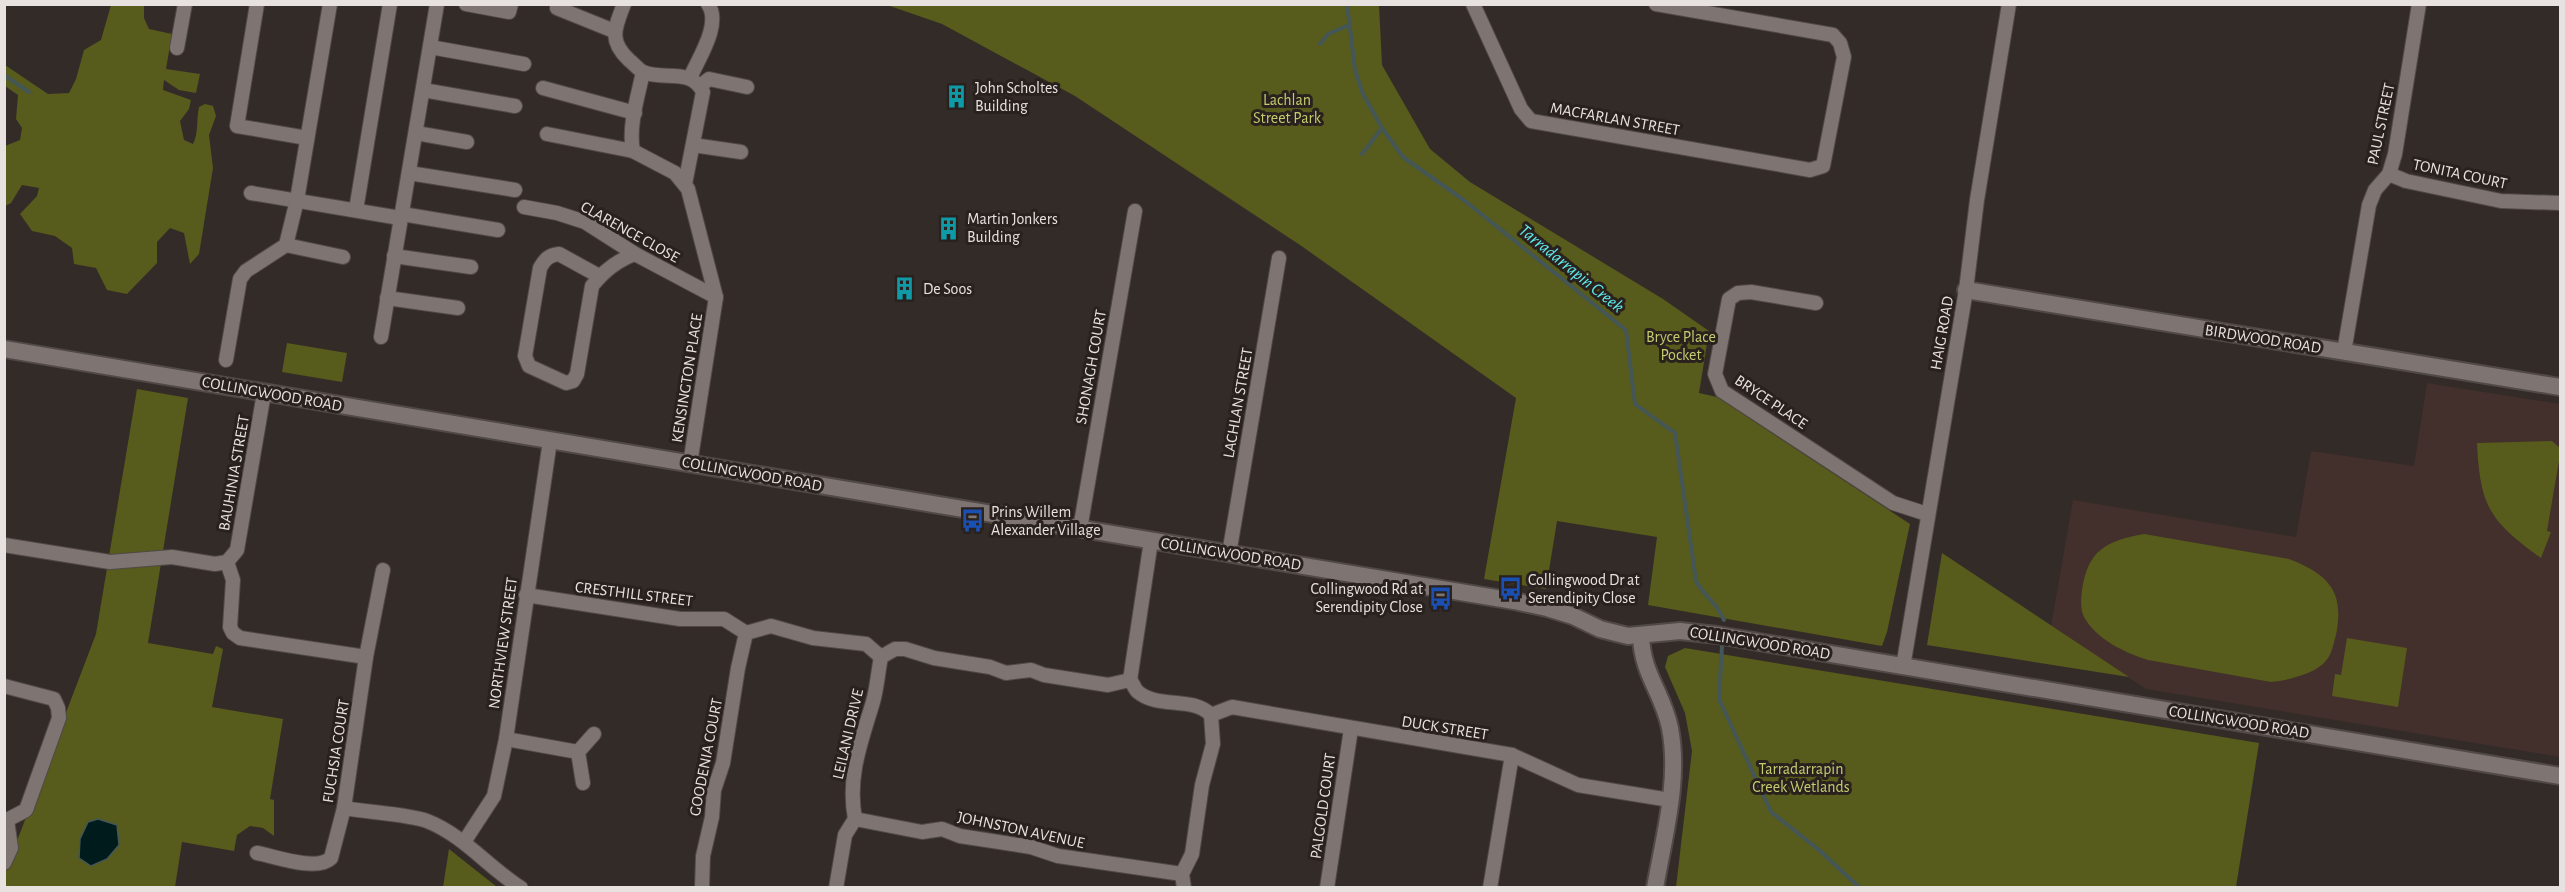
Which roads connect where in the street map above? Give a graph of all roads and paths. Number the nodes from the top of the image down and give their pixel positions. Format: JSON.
{"nodes":[{"id":1,"x":185,"y":4,"type":"edge"},
{"id":2,"x":257,"y":4,"type":"edge"},
{"id":3,"x":330,"y":4,"type":"edge"},
{"id":4,"x":390,"y":4,"type":"edge"},
{"id":5,"x":437,"y":4,"type":"edge"},
{"id":6,"x":466,"y":4,"type":"edge"},
{"id":7,"x":510,"y":4,"type":"edge"},
{"id":8,"x":624,"y":4,"type":"edge"},
{"id":9,"x":708,"y":4,"type":"edge"},
{"id":10,"x":1473,"y":4,"type":"edge"},
{"id":11,"x":1656,"y":4,"type":"edge"},
{"id":12,"x":2009,"y":4,"type":"edge"},
{"id":13,"x":2419,"y":4,"type":"edge"},
{"id":14,"x":557,"y":8,"type":"dead end"},
{"id":15,"x":614,"y":31,"type":"junction"},
{"id":16,"x":430,"y":47,"type":"junction"},
{"id":17,"x":177,"y":48,"type":"dead end"},
{"id":18,"x":525,"y":64,"type":"dead end"},
{"id":19,"x":643,"y":72,"type":"junction"},
{"id":20,"x":695,"y":82,"type":"junction"},
{"id":21,"x":747,"y":87,"type":"dead end"},
{"id":22,"x":543,"y":88,"type":"dead end"},
{"id":23,"x":423,"y":90,"type":"junction"},
{"id":24,"x":515,"y":106,"type":"dead end"},
{"id":25,"x":635,"y":113,"type":"junction"},
{"id":26,"x":416,"y":133,"type":"junction"},
{"id":27,"x":547,"y":134,"type":"dead end"},
{"id":28,"x":307,"y":138,"type":"junction"},
{"id":29,"x":468,"y":142,"type":"dead end"},
{"id":30,"x":693,"y":145,"type":"junction"},
{"id":31,"x":633,"y":151,"type":"junction"},
{"id":32,"x":741,"y":153,"type":"dead end"},
{"id":33,"x":409,"y":173,"type":"junction"},
{"id":34,"x":2389,"y":174,"type":"junction"},
{"id":35,"x":685,"y":184,"type":"junction"},
{"id":36,"x":515,"y":190,"type":"dead end"},
{"id":37,"x":251,"y":193,"type":"dead end"},
{"id":38,"x":297,"y":200,"type":"junction"},
{"id":39,"x":2560,"y":203,"type":"edge"},
{"id":40,"x":525,"y":207,"type":"dead end"},
{"id":41,"x":356,"y":210,"type":"junction"},
{"id":42,"x":1135,"y":211,"type":"dead end"},
{"id":43,"x":401,"y":216,"type":"junction"},
{"id":44,"x":498,"y":230,"type":"dead end"},
{"id":45,"x":286,"y":245,"type":"junction"},
{"id":46,"x":635,"y":254,"type":"junction"},
{"id":47,"x":343,"y":256,"type":"dead end"},
{"id":48,"x":394,"y":256,"type":"junction"},
{"id":49,"x":1279,"y":258,"type":"dead end"},
{"id":50,"x":471,"y":267,"type":"dead end"},
{"id":51,"x":599,"y":276,"type":"junction"},
{"id":52,"x":1966,"y":290,"type":"junction"},
{"id":53,"x":717,"y":297,"type":"junction"},
{"id":54,"x":387,"y":298,"type":"junction"},
{"id":55,"x":1816,"y":303,"type":"dead end"},
{"id":56,"x":458,"y":308,"type":"dead end"},
{"id":57,"x":381,"y":337,"type":"dead end"},
{"id":58,"x":4,"y":349,"type":"edge"},
{"id":59,"x":2344,"y":352,"type":"junction"},
{"id":60,"x":226,"y":360,"type":"dead end"},
{"id":61,"x":2560,"y":387,"type":"edge"},
{"id":62,"x":264,"y":393,"type":"junction"},
{"id":63,"x":550,"y":441,"type":"junction"},
{"id":64,"x":690,"y":464,"type":"junction"},
{"id":65,"x":1927,"y":514,"type":"junction"},
{"id":66,"x":1080,"y":529,"type":"junction"},
{"id":67,"x":1151,"y":541,"type":"junction"},
{"id":68,"x":4,"y":545,"type":"edge"},
{"id":69,"x":1229,"y":554,"type":"junction"},
{"id":70,"x":227,"y":562,"type":"junction"},
{"id":71,"x":383,"y":570,"type":"dead end"},
{"id":72,"x":525,"y":595,"type":"junction"},
{"id":73,"x":746,"y":633,"type":"junction"},
{"id":74,"x":1641,"y":636,"type":"junction"},
{"id":75,"x":366,"y":657,"type":"junction"},
{"id":76,"x":881,"y":657,"type":"junction"},
{"id":77,"x":1903,"y":667,"type":"junction"},
{"id":78,"x":1130,"y":680,"type":"junction"},
{"id":79,"x":4,"y":686,"type":"edge"},
{"id":80,"x":1211,"y":715,"type":"junction"},
{"id":81,"x":1351,"y":729,"type":"junction"},
{"id":82,"x":594,"y":734,"type":"dead end"},
{"id":83,"x":506,"y":739,"type":"junction"},
{"id":84,"x":578,"y":752,"type":"junction"},
{"id":85,"x":1512,"y":755,"type":"junction"},
{"id":86,"x":2560,"y":776,"type":"edge"},
{"id":87,"x":583,"y":783,"type":"dead end"},
{"id":88,"x":1670,"y":800,"type":"junction"},
{"id":89,"x":344,"y":808,"type":"junction"},
{"id":90,"x":855,"y":819,"type":"junction"},
{"id":91,"x":6,"y":820,"type":"edge"},
{"id":92,"x":464,"y":842,"type":"junction"},
{"id":93,"x":256,"y":853,"type":"dead end"},
{"id":94,"x":4,"y":863,"type":"edge"},
{"id":95,"x":1183,"y":881,"type":"edge"},
{"id":96,"x":520,"y":888,"type":"edge"},
{"id":97,"x":702,"y":888,"type":"edge"},
{"id":98,"x":836,"y":888,"type":"edge"},
{"id":99,"x":1327,"y":888,"type":"edge"},
{"id":100,"x":1490,"y":888,"type":"edge"},
{"id":101,"x":1655,"y":888,"type":"edge"}],
"edges":[{"from":1,"to":17,"type":"street"},
{"from":2,"to":28,"type":"street"},
{"from":3,"to":28,"type":"street"},
{"from":4,"to":41,"type":"street"},
{"from":5,"to":16,"type":"street"},
{"from":6,"to":7,"type":"street"},
{"from":8,"to":15,"type":"street"},
{"from":9,"to":20,"type":"street"},
{"from":10,"to":11,"type":"street","name":"MACFARLAN STREET"},
{"from":12,"to":52,"type":"street","name":"HAIG ROAD"},
{"from":13,"to":34,"type":"street","name":"PAUL STREET"},
{"from":14,"to":15,"type":"street"},
{"from":15,"to":19,"type":"street"},
{"from":16,"to":18,"type":"street"},
{"from":16,"to":23,"type":"street"},
{"from":19,"to":20,"type":"street"},
{"from":19,"to":25,"type":"street"},
{"from":20,"to":21,"type":"street"},
{"from":20,"to":30,"type":"street"},
{"from":22,"to":25,"type":"street"},
{"from":23,"to":24,"type":"street"},
{"from":23,"to":26,"type":"street"},
{"from":25,"to":31,"type":"street"},
{"from":26,"to":29,"type":"street"},
{"from":26,"to":33,"type":"street"},
{"from":27,"to":31,"type":"street"},
{"from":28,"to":38,"type":"street"},
{"from":30,"to":32,"type":"street"},
{"from":30,"to":35,"type":"street"},
{"from":31,"to":35,"type":"street"},
{"from":33,"to":36,"type":"street"},
{"from":33,"to":43,"type":"street"},
{"from":34,"to":39,"type":"street","name":"TONITA COURT"},
{"from":34,"to":59,"type":"street","name":"PAUL STREET"},
{"from":35,"to":53,"type":"street"},
{"from":37,"to":38,"type":"street"},
{"from":38,"to":41,"type":"street"},
{"from":38,"to":45,"type":"street"},
{"from":40,"to":46,"type":"street","name":"CLARENCE CLOSE"},
{"from":41,"to":43,"type":"street"},
{"from":42,"to":66,"type":"street","name":"SHONAGH COURT"},
{"from":43,"to":44,"type":"street"},
{"from":43,"to":48,"type":"street"},
{"from":45,"to":47,"type":"street"},
{"from":45,"to":60,"type":"street"},
{"from":46,"to":51,"type":"street"},
{"from":46,"to":53,"type":"street","name":"CLARENCE CLOSE"},
{"from":48,"to":50,"type":"street"},
{"from":48,"to":54,"type":"street"},
{"from":49,"to":69,"type":"street","name":"LACHLAN STREET"},
{"from":51,"to":51,"type":"street"},
{"from":52,"to":59,"type":"street","name":"BIRDWOOD ROAD"},
{"from":52,"to":65,"type":"street","name":"HAIG ROAD"},
{"from":53,"to":64,"type":"street","name":"KENSINGTON PLACE"},
{"from":54,"to":56,"type":"street"},
{"from":54,"to":57,"type":"street"},
{"from":55,"to":65,"type":"street","name":"BRYCE PLACE"},
{"from":58,"to":62,"type":"street","name":"COLLINGWOOD ROAD"},
{"from":59,"to":61,"type":"street","name":"BIRDWOOD ROAD"},
{"from":62,"to":63,"type":"street","name":"COLLINGWOOD ROAD"},
{"from":62,"to":70,"type":"street","name":"BAUHINIA STREET"},
{"from":63,"to":64,"type":"street","name":"COLLINGWOOD ROAD"},
{"from":63,"to":72,"type":"street","name":"NORTHVIEW STREET"},
{"from":64,"to":66,"type":"street","name":"COLLINGWOOD ROAD"},
{"from":65,"to":77,"type":"street","name":"HAIG ROAD"},
{"from":66,"to":67,"type":"street","name":"COLLINGWOOD ROAD"},
{"from":67,"to":69,"type":"street","name":"COLLINGWOOD ROAD"},
{"from":67,"to":78,"type":"street"},
{"from":68,"to":70,"type":"street"},
{"from":69,"to":74,"type":"street","name":"COLLINGWOOD ROAD"},
{"from":70,"to":75,"type":"street"},
{"from":71,"to":75,"type":"street","name":"FUCHSIA COURT"},
{"from":72,"to":73,"type":"street","name":"CRESTHILL STREET"},
{"from":72,"to":83,"type":"street","name":"NORTHVIEW STREET"},
{"from":73,"to":76,"type":"street"},
{"from":73,"to":97,"type":"street","name":"GOODENIA COURT"},
{"from":74,"to":77,"type":"street","name":"COLLINGWOOD ROAD"},
{"from":74,"to":88,"type":"street"},
{"from":75,"to":89,"type":"street","name":"FUCHSIA COURT"},
{"from":76,"to":78,"type":"street"},
{"from":76,"to":90,"type":"street","name":"LEILANI DRIVE"},
{"from":77,"to":86,"type":"street","name":"COLLINGWOOD ROAD"},
{"from":78,"to":80,"type":"street"},
{"from":79,"to":91,"type":"street"},
{"from":80,"to":81,"type":"street","name":"DUCK STREET"},
{"from":80,"to":95,"type":"street"},
{"from":81,"to":85,"type":"street","name":"DUCK STREET"},
{"from":81,"to":99,"type":"street","name":"PALGOLD COURT"},
{"from":82,"to":84,"type":"street"},
{"from":83,"to":84,"type":"street"},
{"from":83,"to":92,"type":"street","name":"NORTHVIEW STREET"},
{"from":84,"to":87,"type":"street"},
{"from":85,"to":88,"type":"street","name":"DUCK STREET"},
{"from":85,"to":100,"type":"street"},
{"from":88,"to":101,"type":"street"},
{"from":89,"to":92,"type":"street"},
{"from":89,"to":93,"type":"street","name":"FUCHSIA COURT"},
{"from":90,"to":95,"type":"street","name":"JOHNSTON AVENUE"},
{"from":90,"to":98,"type":"street"},
{"from":91,"to":94,"type":"street"},
{"from":92,"to":96,"type":"street"}]}
